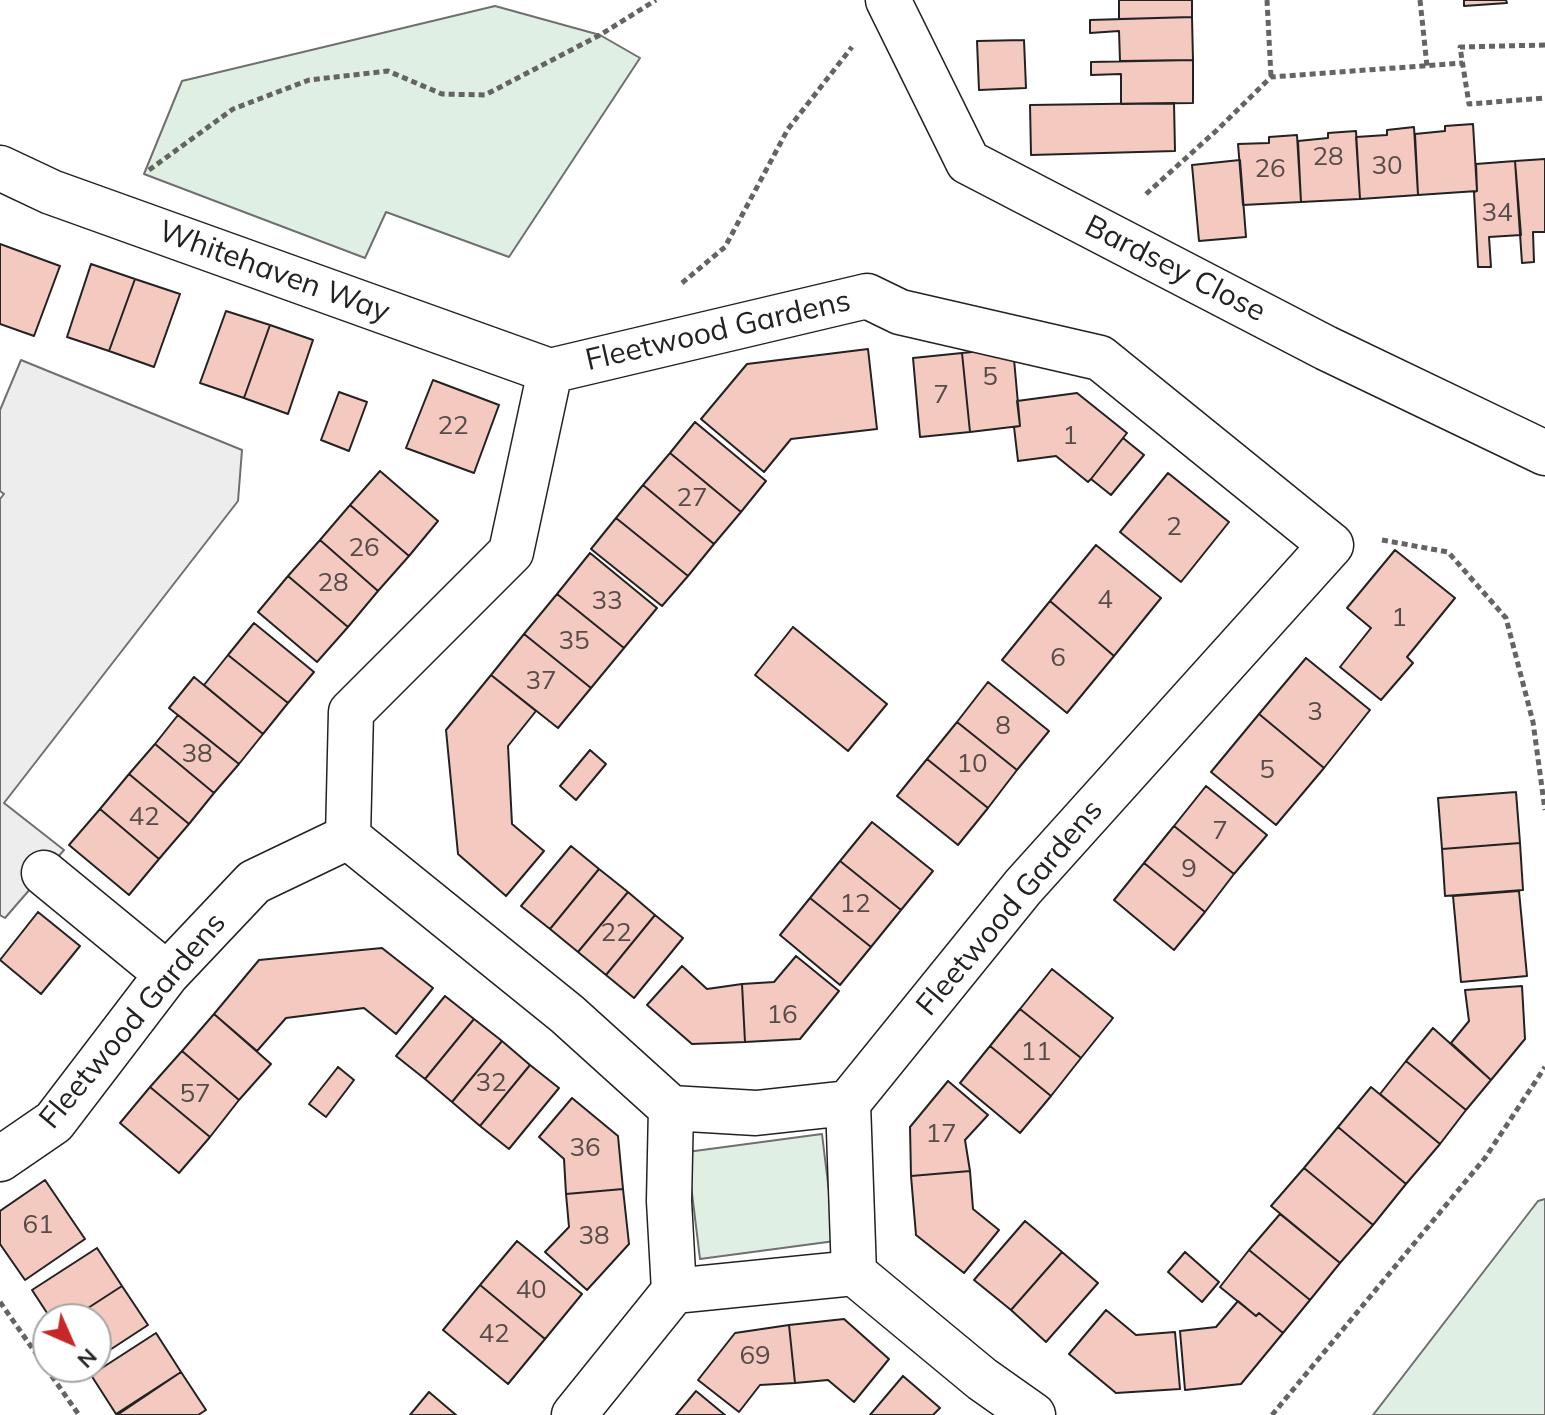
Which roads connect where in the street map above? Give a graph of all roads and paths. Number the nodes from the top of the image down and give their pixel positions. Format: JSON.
{"nodes":[{"id":1,"x":656,"y":0,"type":"edge"},
{"id":2,"x":889,"y":0,"type":"edge"},
{"id":3,"x":1267,"y":0,"type":"edge"},
{"id":4,"x":1420,"y":0,"type":"edge"},
{"id":5,"x":1545,"y":45,"type":"edge"},
{"id":6,"x":1463,"y":63,"type":"junction"},
{"id":7,"x":1427,"y":66,"type":"junction"},
{"id":8,"x":1271,"y":77,"type":"junction"},
{"id":9,"x":1545,"y":98,"type":"edge"},
{"id":10,"x":0,"y":168,"type":"edge"},
{"id":11,"x":97,"y":209,"type":"junction"},
{"id":12,"x":1103,"y":232,"type":"junction"},
{"id":13,"x":652,"y":346,"type":"junction"},
{"id":14,"x":550,"y":371,"type":"junction"},
{"id":15,"x":1545,"y":453,"type":"edge"},
{"id":16,"x":1331,"y":545,"type":"junction"},
{"id":17,"x":1545,"y":810,"type":"edge"},
{"id":18,"x":348,"y":837,"type":"junction"},
{"id":19,"x":44,"y":873,"type":"dead end"},
{"id":20,"x":167,"y":974,"type":"junction"},
{"id":21,"x":1545,"y":1067,"type":"edge"},
{"id":22,"x":848,"y":1103,"type":"junction"},
{"id":23,"x":671,"y":1108,"type":"junction"},
{"id":24,"x":0,"y":1159,"type":"edge"},
{"id":25,"x":854,"y":1273,"type":"junction"},
{"id":26,"x":674,"y":1291,"type":"junction"},
{"id":27,"x":0,"y":1302,"type":"edge"},
{"id":28,"x":79,"y":1415,"type":"edge"},
{"id":29,"x":574,"y":1415,"type":"edge"},
{"id":30,"x":1033,"y":1415,"type":"edge"},
{"id":31,"x":1272,"y":1415,"type":"edge"}],
"edges":[{"from":1,"to":11,"type":"path"},
{"from":2,"to":12,"type":"street","name":"Bardsey Close"},
{"from":2,"to":13,"type":"path"},
{"from":3,"to":8,"type":"path"},
{"from":4,"to":7,"type":"path"},
{"from":5,"to":6,"type":"path"},
{"from":6,"to":7,"type":"path"},
{"from":6,"to":9,"type":"path"},
{"from":7,"to":8,"type":"path"},
{"from":8,"to":12,"type":"path"},
{"from":10,"to":11,"type":"street","name":"Whitehaven Way"},
{"from":11,"to":14,"type":"street","name":"Whitehaven Way"},
{"from":12,"to":15,"type":"street","name":"Bardsey Close"},
{"from":13,"to":14,"type":"street","name":"Fleetwood Gardens"},
{"from":13,"to":16,"type":"street","name":"Fleetwood Gardens"},
{"from":14,"to":18,"type":"street","name":"Fleetwood Gardens"},
{"from":16,"to":17,"type":"path"},
{"from":16,"to":22,"type":"street","name":"Fleetwood Gardens"},
{"from":18,"to":20,"type":"street","name":"Fleetwood Gardens"},
{"from":18,"to":23,"type":"street"},
{"from":19,"to":20,"type":"street"},
{"from":20,"to":24,"type":"street","name":"Fleetwood Gardens"},
{"from":21,"to":31,"type":"path"},
{"from":22,"to":23,"type":"street"},
{"from":22,"to":25,"type":"street"},
{"from":23,"to":26,"type":"street"},
{"from":25,"to":26,"type":"street"},
{"from":25,"to":30,"type":"street"},
{"from":26,"to":29,"type":"street"},
{"from":27,"to":28,"type":"path"}]}
